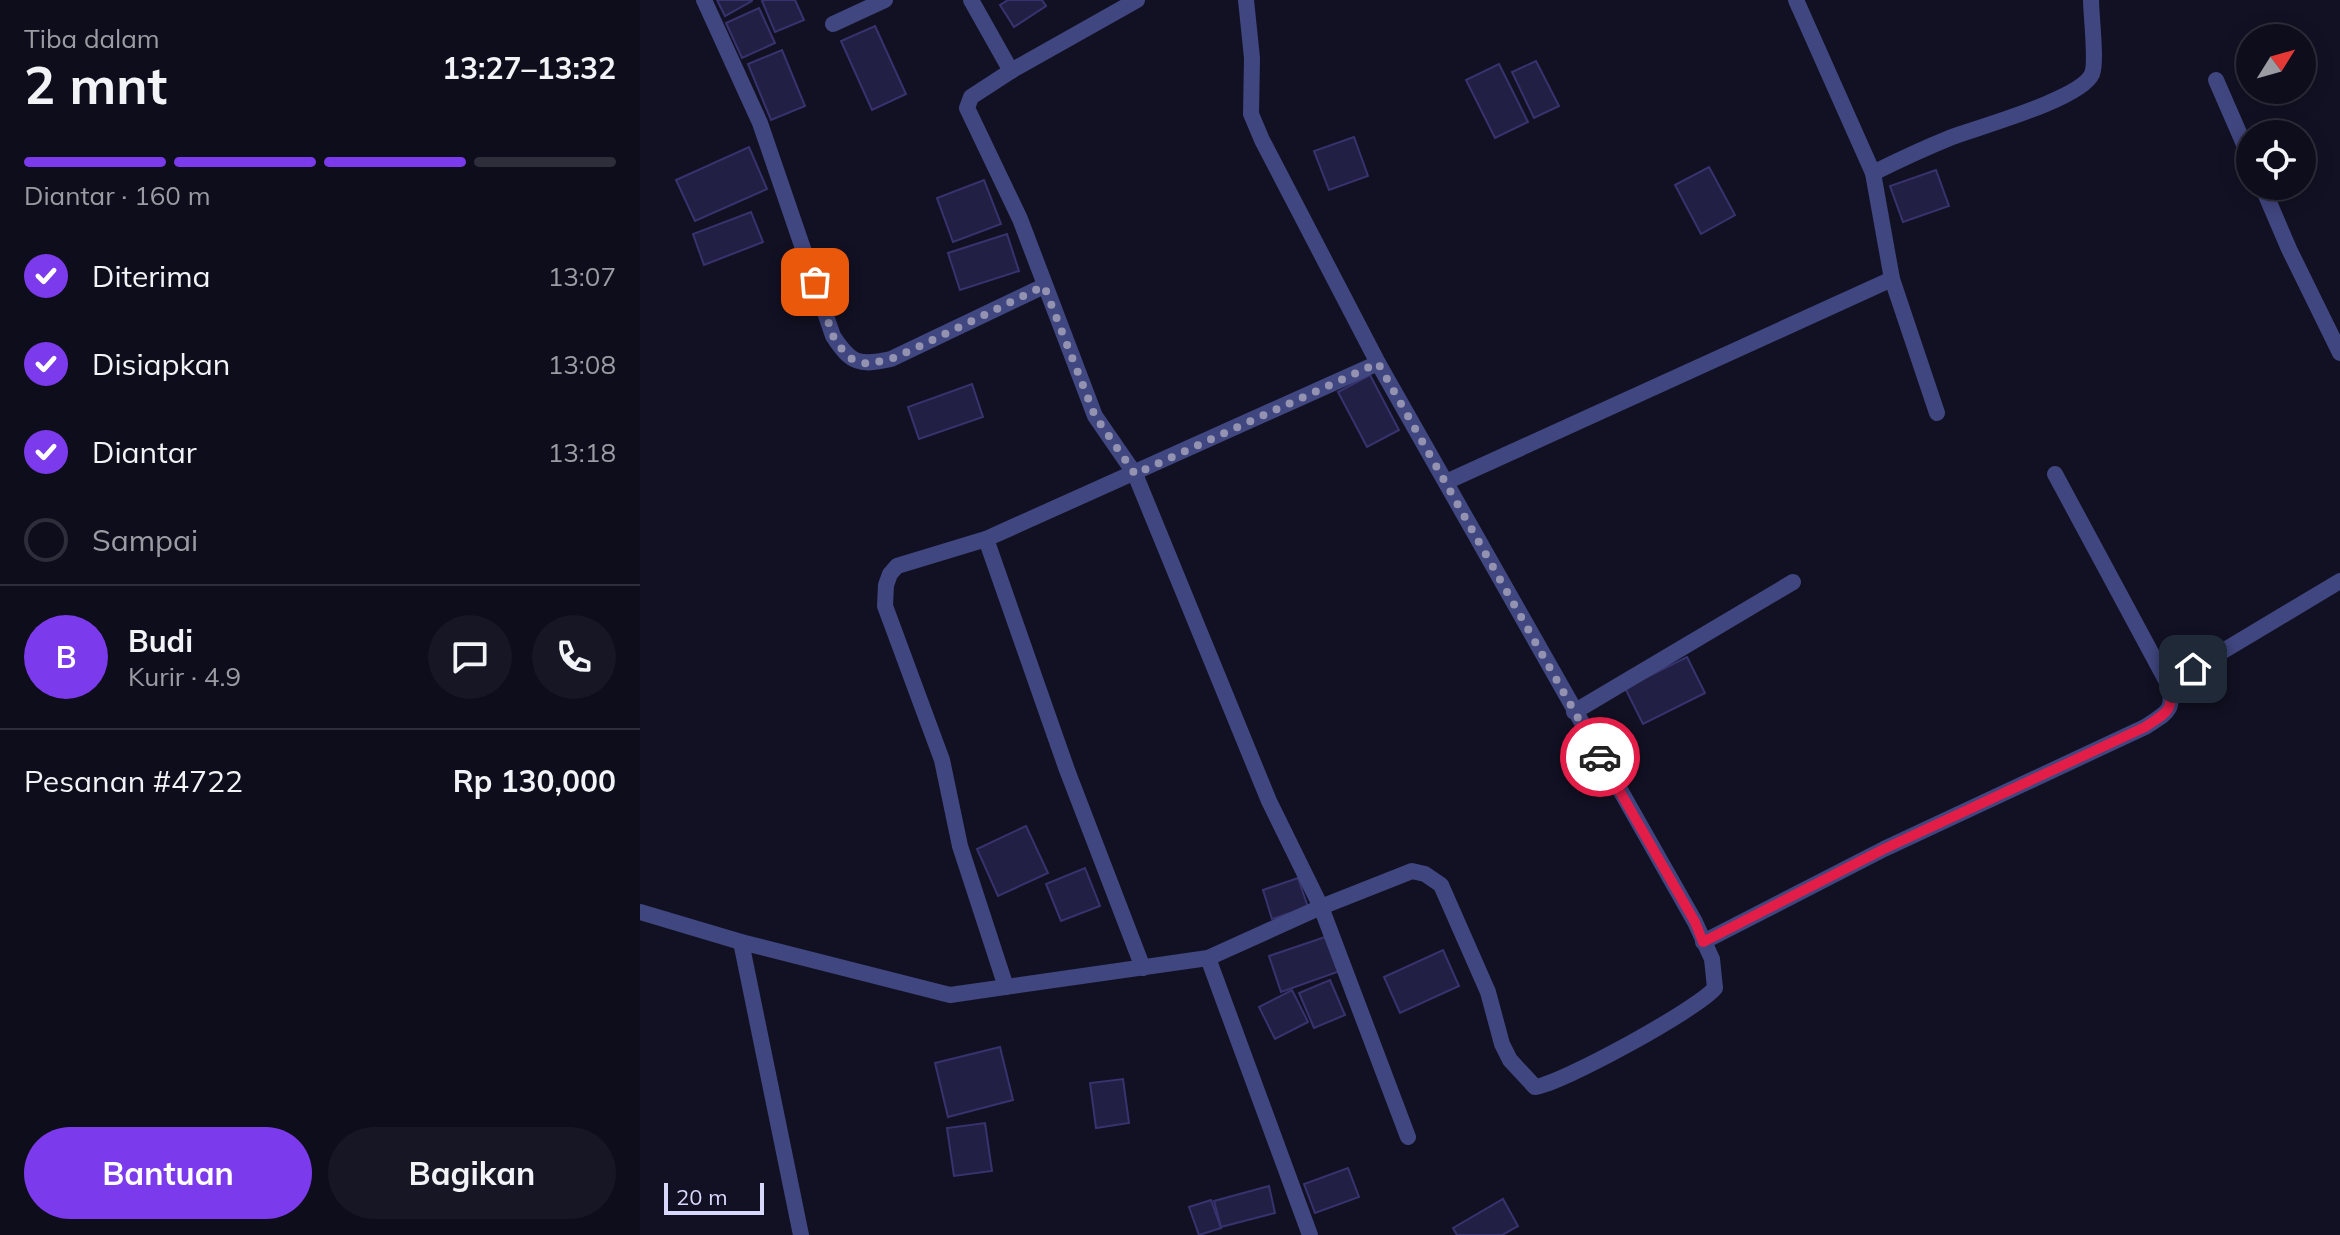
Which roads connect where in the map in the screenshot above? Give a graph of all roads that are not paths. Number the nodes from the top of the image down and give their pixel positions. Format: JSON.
{"nodes":[{"id":1,"x":704,"y":0,"type":"edge"},
{"id":2,"x":885,"y":0,"type":"edge"},
{"id":3,"x":971,"y":0,"type":"edge"},
{"id":4,"x":1137,"y":0,"type":"edge"},
{"id":5,"x":1246,"y":0,"type":"edge"},
{"id":6,"x":1796,"y":0,"type":"edge"},
{"id":7,"x":2091,"y":0,"type":"edge"},
{"id":8,"x":833,"y":24,"type":"dead end"},
{"id":9,"x":1011,"y":71,"type":"junction"},
{"id":10,"x":2216,"y":80,"type":"dead end"},
{"id":11,"x":2236,"y":126,"type":"edge"},
{"id":12,"x":1873,"y":173,"type":"junction"},
{"id":13,"x":2268,"y":200,"type":"edge"},
{"id":14,"x":1892,"y":279,"type":"junction"},
{"id":15,"x":1044,"y":286,"type":"junction"},
{"id":16,"x":2340,"y":353,"type":"edge"},
{"id":17,"x":1378,"y":363,"type":"junction"},
{"id":18,"x":1937,"y":413,"type":"dead end"},
{"id":19,"x":1135,"y":474,"type":"junction"},
{"id":20,"x":2055,"y":474,"type":"dead end"},
{"id":21,"x":1446,"y":482,"type":"junction"},
{"id":22,"x":986,"y":539,"type":"junction"},
{"id":23,"x":2340,"y":581,"type":"edge"},
{"id":24,"x":1793,"y":582,"type":"dead end"},
{"id":25,"x":2168,"y":684,"type":"junction"},
{"id":26,"x":1574,"y":712,"type":"junction"},
{"id":27,"x":1321,"y":907,"type":"junction"},
{"id":28,"x":640,"y":912,"type":"edge"},
{"id":29,"x":741,"y":942,"type":"junction"},
{"id":30,"x":1703,"y":942,"type":"junction"},
{"id":31,"x":1208,"y":958,"type":"junction"},
{"id":32,"x":1143,"y":968,"type":"junction"},
{"id":33,"x":1006,"y":987,"type":"junction"},
{"id":34,"x":1408,"y":1137,"type":"dead end"},
{"id":35,"x":801,"y":1235,"type":"edge"},
{"id":36,"x":1310,"y":1235,"type":"edge"}],
"edges":[{"from":1,"to":15,"type":"street"},
{"from":2,"to":8,"type":"street"},
{"from":3,"to":9,"type":"street"},
{"from":4,"to":9,"type":"street"},
{"from":5,"to":17,"type":"street"},
{"from":6,"to":12,"type":"street"},
{"from":7,"to":12,"type":"street"},
{"from":9,"to":15,"type":"street"},
{"from":10,"to":11,"type":"street"},
{"from":12,"to":14,"type":"street"},
{"from":13,"to":16,"type":"street"},
{"from":14,"to":18,"type":"street"},
{"from":14,"to":21,"type":"street"},
{"from":15,"to":19,"type":"street"},
{"from":17,"to":19,"type":"street"},
{"from":17,"to":21,"type":"street"},
{"from":19,"to":22,"type":"street"},
{"from":19,"to":27,"type":"street"},
{"from":20,"to":25,"type":"street"},
{"from":21,"to":26,"type":"street"},
{"from":22,"to":32,"type":"street"},
{"from":22,"to":33,"type":"street"},
{"from":23,"to":25,"type":"street"},
{"from":24,"to":26,"type":"street"},
{"from":25,"to":30,"type":"street"},
{"from":26,"to":30,"type":"street"},
{"from":27,"to":30,"type":"street"},
{"from":27,"to":31,"type":"street"},
{"from":27,"to":34,"type":"street"},
{"from":28,"to":29,"type":"street"},
{"from":29,"to":33,"type":"street"},
{"from":29,"to":35,"type":"street"},
{"from":31,"to":32,"type":"street"},
{"from":31,"to":36,"type":"street"},
{"from":32,"to":33,"type":"street"}]}
